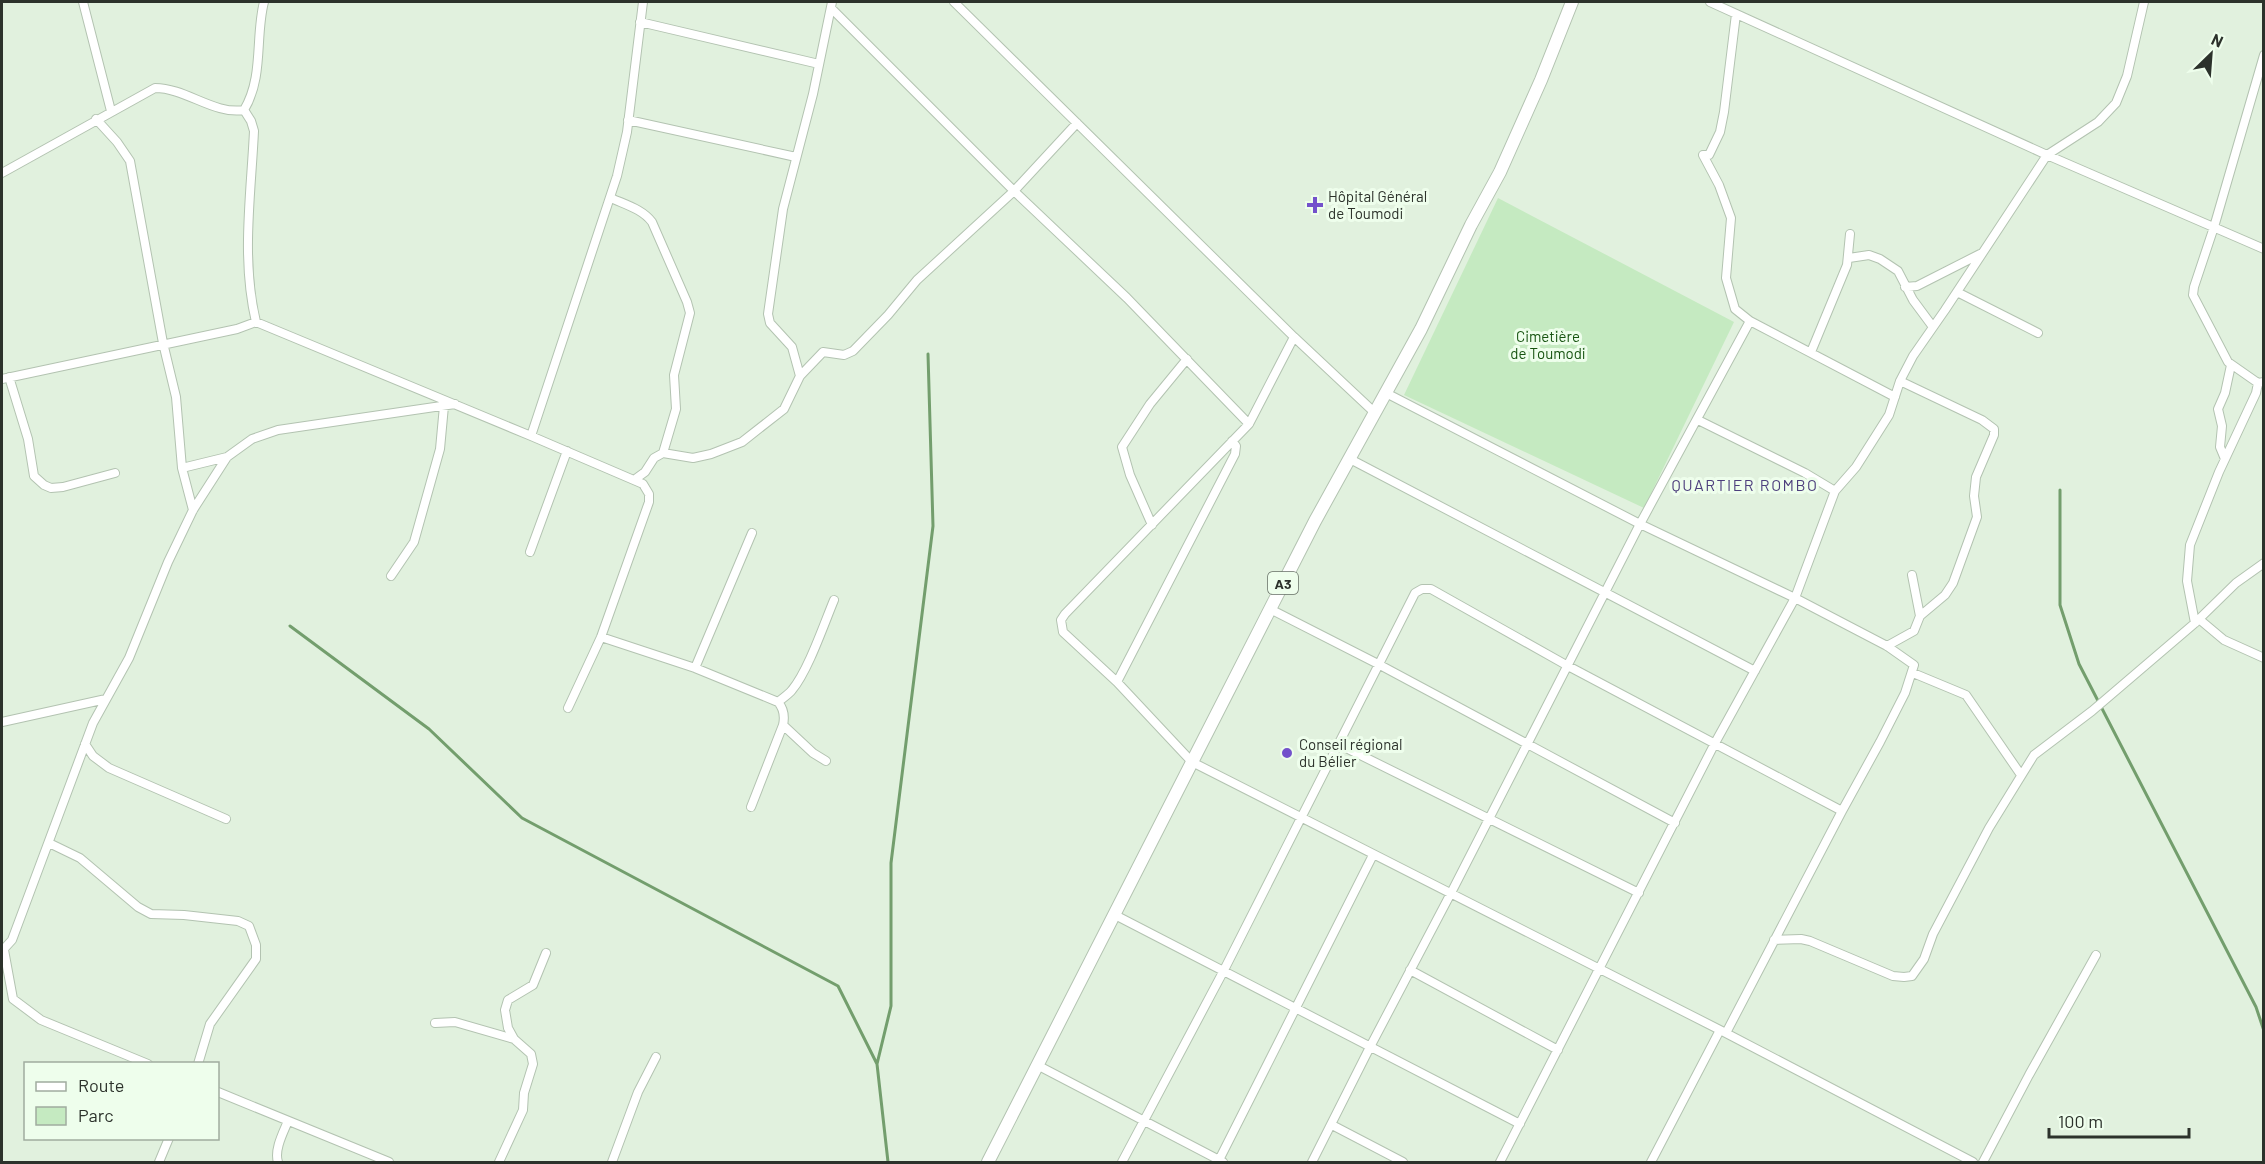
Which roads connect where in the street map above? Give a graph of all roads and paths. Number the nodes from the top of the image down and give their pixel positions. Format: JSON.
{"nodes":[{"id":1,"x":83,"y":2,"type":"edge"},
{"id":2,"x":264,"y":2,"type":"edge"},
{"id":3,"x":643,"y":2,"type":"edge"},
{"id":4,"x":954,"y":2,"type":"edge"},
{"id":5,"x":1572,"y":2,"type":"edge"},
{"id":6,"x":1710,"y":2,"type":"edge"},
{"id":7,"x":2144,"y":2,"type":"edge"},
{"id":8,"x":832,"y":5,"type":"edge"},
{"id":9,"x":1736,"y":14,"type":"junction"},
{"id":10,"x":640,"y":22,"type":"junction"},
{"id":11,"x":2264,"y":55,"type":"edge"},
{"id":12,"x":819,"y":64,"type":"junction"},
{"id":13,"x":244,"y":110,"type":"junction"},
{"id":14,"x":111,"y":111,"type":"junction"},
{"id":15,"x":96,"y":119,"type":"junction"},
{"id":16,"x":628,"y":120,"type":"junction"},
{"id":17,"x":1077,"y":123,"type":"junction"},
{"id":18,"x":2047,"y":155,"type":"junction"},
{"id":19,"x":796,"y":157,"type":"junction"},
{"id":20,"x":2,"y":173,"type":"edge"},
{"id":21,"x":1014,"y":190,"type":"junction"},
{"id":22,"x":611,"y":198,"type":"junction"},
{"id":23,"x":2214,"y":227,"type":"junction"},
{"id":24,"x":1850,"y":234,"type":"dead end"},
{"id":25,"x":2264,"y":249,"type":"edge"},
{"id":26,"x":1982,"y":254,"type":"junction"},
{"id":27,"x":1849,"y":258,"type":"junction"},
{"id":28,"x":1905,"y":287,"type":"junction"},
{"id":29,"x":1957,"y":292,"type":"junction"},
{"id":30,"x":1750,"y":321,"type":"junction"},
{"id":31,"x":256,"y":322,"type":"junction"},
{"id":32,"x":1933,"y":327,"type":"junction"},
{"id":33,"x":2038,"y":333,"type":"dead end"},
{"id":34,"x":1294,"y":337,"type":"junction"},
{"id":35,"x":163,"y":344,"type":"junction"},
{"id":36,"x":1811,"y":352,"type":"junction"},
{"id":37,"x":1186,"y":359,"type":"junction"},
{"id":38,"x":2231,"y":365,"type":"junction"},
{"id":39,"x":800,"y":376,"type":"junction"},
{"id":40,"x":5,"y":378,"type":"edge"},
{"id":41,"x":1900,"y":381,"type":"junction"},
{"id":42,"x":2261,"y":382,"type":"edge"},
{"id":43,"x":1386,"y":393,"type":"junction"},
{"id":44,"x":1895,"y":397,"type":"junction"},
{"id":45,"x":456,"y":404,"type":"junction"},
{"id":46,"x":444,"y":406,"type":"junction"},
{"id":47,"x":1374,"y":412,"type":"junction"},
{"id":48,"x":1698,"y":420,"type":"junction"},
{"id":49,"x":1249,"y":424,"type":"junction"},
{"id":50,"x":531,"y":436,"type":"junction"},
{"id":51,"x":1232,"y":441,"type":"junction"},
{"id":52,"x":567,"y":451,"type":"junction"},
{"id":53,"x":663,"y":453,"type":"junction"},
{"id":54,"x":226,"y":457,"type":"junction"},
{"id":55,"x":1350,"y":459,"type":"junction"},
{"id":56,"x":2225,"y":459,"type":"junction"},
{"id":57,"x":182,"y":468,"type":"junction"},
{"id":58,"x":115,"y":473,"type":"dead end"},
{"id":59,"x":634,"y":480,"type":"junction"},
{"id":60,"x":1836,"y":491,"type":"junction"},
{"id":61,"x":193,"y":510,"type":"junction"},
{"id":62,"x":1640,"y":524,"type":"junction"},
{"id":63,"x":1152,"y":525,"type":"junction"},
{"id":64,"x":752,"y":533,"type":"dead end"},
{"id":65,"x":530,"y":552,"type":"dead end"},
{"id":66,"x":2264,"y":563,"type":"edge"},
{"id":67,"x":1912,"y":575,"type":"dead end"},
{"id":68,"x":391,"y":576,"type":"dead end"},
{"id":69,"x":1605,"y":592,"type":"junction"},
{"id":70,"x":1795,"y":598,"type":"junction"},
{"id":71,"x":834,"y":600,"type":"dead end"},
{"id":72,"x":1270,"y":609,"type":"junction"},
{"id":73,"x":1920,"y":616,"type":"junction"},
{"id":74,"x":2197,"y":621,"type":"junction"},
{"id":75,"x":601,"y":637,"type":"junction"},
{"id":76,"x":1887,"y":646,"type":"junction"},
{"id":77,"x":2264,"y":658,"type":"edge"},
{"id":78,"x":1378,"y":664,"type":"junction"},
{"id":79,"x":1568,"y":666,"type":"junction"},
{"id":80,"x":695,"y":668,"type":"junction"},
{"id":81,"x":1755,"y":671,"type":"junction"},
{"id":82,"x":1913,"y":673,"type":"junction"},
{"id":83,"x":1117,"y":682,"type":"junction"},
{"id":84,"x":106,"y":699,"type":"junction"},
{"id":85,"x":778,"y":702,"type":"junction"},
{"id":86,"x":568,"y":708,"type":"dead end"},
{"id":87,"x":2,"y":722,"type":"edge"},
{"id":88,"x":783,"y":724,"type":"junction"},
{"id":89,"x":1528,"y":743,"type":"junction"},
{"id":90,"x":1715,"y":743,"type":"junction"},
{"id":91,"x":86,"y":744,"type":"junction"},
{"id":92,"x":1338,"y":744,"type":"junction"},
{"id":93,"x":826,"y":761,"type":"dead end"},
{"id":94,"x":1192,"y":762,"type":"junction"},
{"id":95,"x":2021,"y":775,"type":"junction"},
{"id":96,"x":751,"y":807,"type":"dead end"},
{"id":97,"x":1842,"y":811,"type":"junction"},
{"id":98,"x":1301,"y":818,"type":"junction"},
{"id":99,"x":226,"y":819,"type":"dead end"},
{"id":100,"x":1490,"y":819,"type":"junction"},
{"id":101,"x":1675,"y":823,"type":"junction"},
{"id":102,"x":49,"y":843,"type":"junction"},
{"id":103,"x":1373,"y":855,"type":"junction"},
{"id":104,"x":1451,"y":893,"type":"junction"},
{"id":105,"x":1638,"y":894,"type":"junction"},
{"id":106,"x":1115,"y":915,"type":"junction"},
{"id":107,"x":1774,"y":940,"type":"junction"},
{"id":108,"x":3,"y":950,"type":"edge"},
{"id":109,"x":546,"y":953,"type":"dead end"},
{"id":110,"x":2096,"y":955,"type":"dead end"},
{"id":111,"x":1600,"y":969,"type":"junction"},
{"id":112,"x":1410,"y":970,"type":"junction"},
{"id":113,"x":1223,"y":972,"type":"junction"},
{"id":114,"x":1295,"y":1008,"type":"junction"},
{"id":115,"x":435,"y":1023,"type":"dead end"},
{"id":116,"x":1723,"y":1031,"type":"junction"},
{"id":117,"x":514,"y":1039,"type":"junction"},
{"id":118,"x":1370,"y":1047,"type":"junction"},
{"id":119,"x":1558,"y":1050,"type":"junction"},
{"id":120,"x":656,"y":1057,"type":"dead end"},
{"id":121,"x":143,"y":1062,"type":"edge"},
{"id":122,"x":199,"y":1062,"type":"edge"},
{"id":123,"x":1037,"y":1065,"type":"junction"},
{"id":124,"x":219,"y":1092,"type":"edge"},
{"id":125,"x":288,"y":1121,"type":"junction"},
{"id":126,"x":1143,"y":1121,"type":"junction"},
{"id":127,"x":1520,"y":1124,"type":"junction"},
{"id":128,"x":1332,"y":1125,"type":"junction"},
{"id":129,"x":168,"y":1140,"type":"edge"},
{"id":130,"x":159,"y":1162,"type":"edge"},
{"id":131,"x":278,"y":1162,"type":"edge"},
{"id":132,"x":389,"y":1162,"type":"edge"},
{"id":133,"x":499,"y":1162,"type":"edge"},
{"id":134,"x":612,"y":1162,"type":"edge"},
{"id":135,"x":988,"y":1162,"type":"edge"},
{"id":136,"x":1122,"y":1162,"type":"edge"},
{"id":137,"x":1220,"y":1162,"type":"edge"},
{"id":138,"x":1312,"y":1162,"type":"edge"},
{"id":139,"x":1403,"y":1162,"type":"edge"},
{"id":140,"x":1500,"y":1162,"type":"edge"},
{"id":141,"x":1651,"y":1162,"type":"edge"},
{"id":142,"x":1973,"y":1162,"type":"edge"},
{"id":143,"x":1983,"y":1162,"type":"edge"}],
"edges":[{"from":1,"to":14,"type":"street"},
{"from":2,"to":13,"type":"street"},
{"from":3,"to":10,"type":"street"},
{"from":4,"to":17,"type":"street"},
{"from":5,"to":43,"type":"main road","number":"A3"},
{"from":6,"to":9,"type":"street"},
{"from":7,"to":18,"type":"street"},
{"from":8,"to":12,"type":"street"},
{"from":8,"to":21,"type":"street"},
{"from":9,"to":18,"type":"street"},
{"from":9,"to":30,"type":"street"},
{"from":10,"to":12,"type":"street"},
{"from":10,"to":16,"type":"street"},
{"from":11,"to":23,"type":"street"},
{"from":12,"to":19,"type":"street"},
{"from":13,"to":14,"type":"street"},
{"from":13,"to":31,"type":"street"},
{"from":14,"to":15,"type":"street"},
{"from":15,"to":20,"type":"street"},
{"from":15,"to":35,"type":"street"},
{"from":16,"to":19,"type":"street"},
{"from":16,"to":22,"type":"street"},
{"from":17,"to":21,"type":"street"},
{"from":17,"to":34,"type":"street"},
{"from":18,"to":23,"type":"street"},
{"from":18,"to":26,"type":"street"},
{"from":19,"to":39,"type":"street"},
{"from":21,"to":37,"type":"street"},
{"from":21,"to":39,"type":"street"},
{"from":22,"to":50,"type":"street"},
{"from":22,"to":53,"type":"street"},
{"from":23,"to":25,"type":"street"},
{"from":23,"to":38,"type":"street"},
{"from":24,"to":27,"type":"street"},
{"from":26,"to":28,"type":"street"},
{"from":26,"to":29,"type":"street"},
{"from":27,"to":28,"type":"street"},
{"from":27,"to":36,"type":"street"},
{"from":28,"to":32,"type":"street"},
{"from":29,"to":32,"type":"street"},
{"from":29,"to":33,"type":"street"},
{"from":30,"to":36,"type":"street"},
{"from":30,"to":48,"type":"street"},
{"from":31,"to":35,"type":"street"},
{"from":31,"to":45,"type":"street"},
{"from":32,"to":41,"type":"street"},
{"from":34,"to":47,"type":"street"},
{"from":34,"to":49,"type":"street"},
{"from":35,"to":40,"type":"street"},
{"from":35,"to":57,"type":"street"},
{"from":36,"to":44,"type":"street"},
{"from":37,"to":49,"type":"street"},
{"from":37,"to":63,"type":"street"},
{"from":38,"to":42,"type":"street"},
{"from":38,"to":56,"type":"street"},
{"from":39,"to":53,"type":"street"},
{"from":40,"to":58,"type":"street"},
{"from":41,"to":44,"type":"street"},
{"from":41,"to":73,"type":"street"},
{"from":42,"to":56,"type":"street"},
{"from":43,"to":47,"type":"main road","number":"A3"},
{"from":43,"to":62,"type":"street"},
{"from":44,"to":60,"type":"street"},
{"from":45,"to":46,"type":"street"},
{"from":45,"to":50,"type":"street"},
{"from":46,"to":54,"type":"street"},
{"from":46,"to":68,"type":"street"},
{"from":47,"to":55,"type":"main road","number":"A3"},
{"from":48,"to":60,"type":"street"},
{"from":48,"to":62,"type":"street"},
{"from":49,"to":51,"type":"street"},
{"from":50,"to":52,"type":"street"},
{"from":51,"to":63,"type":"street"},
{"from":51,"to":83,"type":"street"},
{"from":52,"to":59,"type":"street"},
{"from":52,"to":65,"type":"street"},
{"from":53,"to":59,"type":"street"},
{"from":54,"to":57,"type":"street"},
{"from":54,"to":61,"type":"street"},
{"from":55,"to":69,"type":"street"},
{"from":55,"to":72,"type":"main road","number":"A3"},
{"from":56,"to":74,"type":"street"},
{"from":57,"to":61,"type":"street"},
{"from":59,"to":75,"type":"street"},
{"from":60,"to":70,"type":"street"},
{"from":61,"to":84,"type":"street"},
{"from":62,"to":69,"type":"street"},
{"from":62,"to":70,"type":"street"},
{"from":63,"to":83,"type":"street"},
{"from":64,"to":80,"type":"street"},
{"from":66,"to":74,"type":"street"},
{"from":67,"to":73,"type":"street"},
{"from":69,"to":79,"type":"street"},
{"from":69,"to":81,"type":"street"},
{"from":70,"to":76,"type":"street"},
{"from":70,"to":81,"type":"street"},
{"from":71,"to":85,"type":"street"},
{"from":72,"to":78,"type":"street"},
{"from":72,"to":94,"type":"main road","number":"A3"},
{"from":73,"to":76,"type":"street"},
{"from":74,"to":77,"type":"street"},
{"from":74,"to":95,"type":"street"},
{"from":75,"to":80,"type":"street"},
{"from":75,"to":86,"type":"street"},
{"from":76,"to":82,"type":"street"},
{"from":78,"to":79,"type":"street"},
{"from":78,"to":89,"type":"street"},
{"from":78,"to":92,"type":"street"},
{"from":79,"to":89,"type":"street"},
{"from":79,"to":90,"type":"street"},
{"from":80,"to":85,"type":"street"},
{"from":81,"to":90,"type":"street"},
{"from":82,"to":95,"type":"street"},
{"from":82,"to":97,"type":"street"},
{"from":83,"to":94,"type":"street"},
{"from":84,"to":87,"type":"street"},
{"from":84,"to":91,"type":"street"},
{"from":85,"to":88,"type":"street"},
{"from":88,"to":93,"type":"street"},
{"from":88,"to":96,"type":"street"},
{"from":89,"to":100,"type":"street"},
{"from":89,"to":101,"type":"street"},
{"from":90,"to":97,"type":"street"},
{"from":90,"to":101,"type":"street"},
{"from":91,"to":99,"type":"street"},
{"from":91,"to":102,"type":"street"},
{"from":92,"to":98,"type":"street"},
{"from":92,"to":100,"type":"street"},
{"from":94,"to":98,"type":"street"},
{"from":94,"to":106,"type":"main road","number":"A3"},
{"from":95,"to":107,"type":"street"},
{"from":97,"to":107,"type":"street"},
{"from":98,"to":103,"type":"street"},
{"from":98,"to":113,"type":"street"},
{"from":100,"to":104,"type":"street"},
{"from":100,"to":105,"type":"street"},
{"from":101,"to":105,"type":"street"},
{"from":102,"to":108,"type":"street"},
{"from":102,"to":122,"type":"street"},
{"from":103,"to":104,"type":"street"},
{"from":103,"to":114,"type":"street"},
{"from":104,"to":111,"type":"street"},
{"from":104,"to":112,"type":"street"},
{"from":105,"to":111,"type":"street"},
{"from":106,"to":113,"type":"street"},
{"from":106,"to":123,"type":"main road","number":"A3"},
{"from":107,"to":116,"type":"street"},
{"from":108,"to":121,"type":"street"},
{"from":109,"to":117,"type":"street"},
{"from":110,"to":143,"type":"street"},
{"from":111,"to":116,"type":"street"},
{"from":111,"to":119,"type":"street"},
{"from":112,"to":118,"type":"street"},
{"from":112,"to":119,"type":"street"},
{"from":113,"to":114,"type":"street"},
{"from":113,"to":126,"type":"street"},
{"from":114,"to":118,"type":"street"},
{"from":114,"to":137,"type":"street"},
{"from":115,"to":117,"type":"street"},
{"from":116,"to":141,"type":"street"},
{"from":116,"to":142,"type":"street"},
{"from":117,"to":133,"type":"street"},
{"from":118,"to":127,"type":"street"},
{"from":118,"to":128,"type":"street"},
{"from":119,"to":127,"type":"street"},
{"from":120,"to":134,"type":"street"},
{"from":123,"to":126,"type":"street"},
{"from":123,"to":135,"type":"main road","number":"A3"},
{"from":124,"to":125,"type":"street"},
{"from":125,"to":131,"type":"street"},
{"from":125,"to":132,"type":"street"},
{"from":126,"to":136,"type":"street"},
{"from":126,"to":137,"type":"street"},
{"from":127,"to":140,"type":"street"},
{"from":128,"to":138,"type":"street"},
{"from":128,"to":139,"type":"street"},
{"from":129,"to":130,"type":"street"}]}
